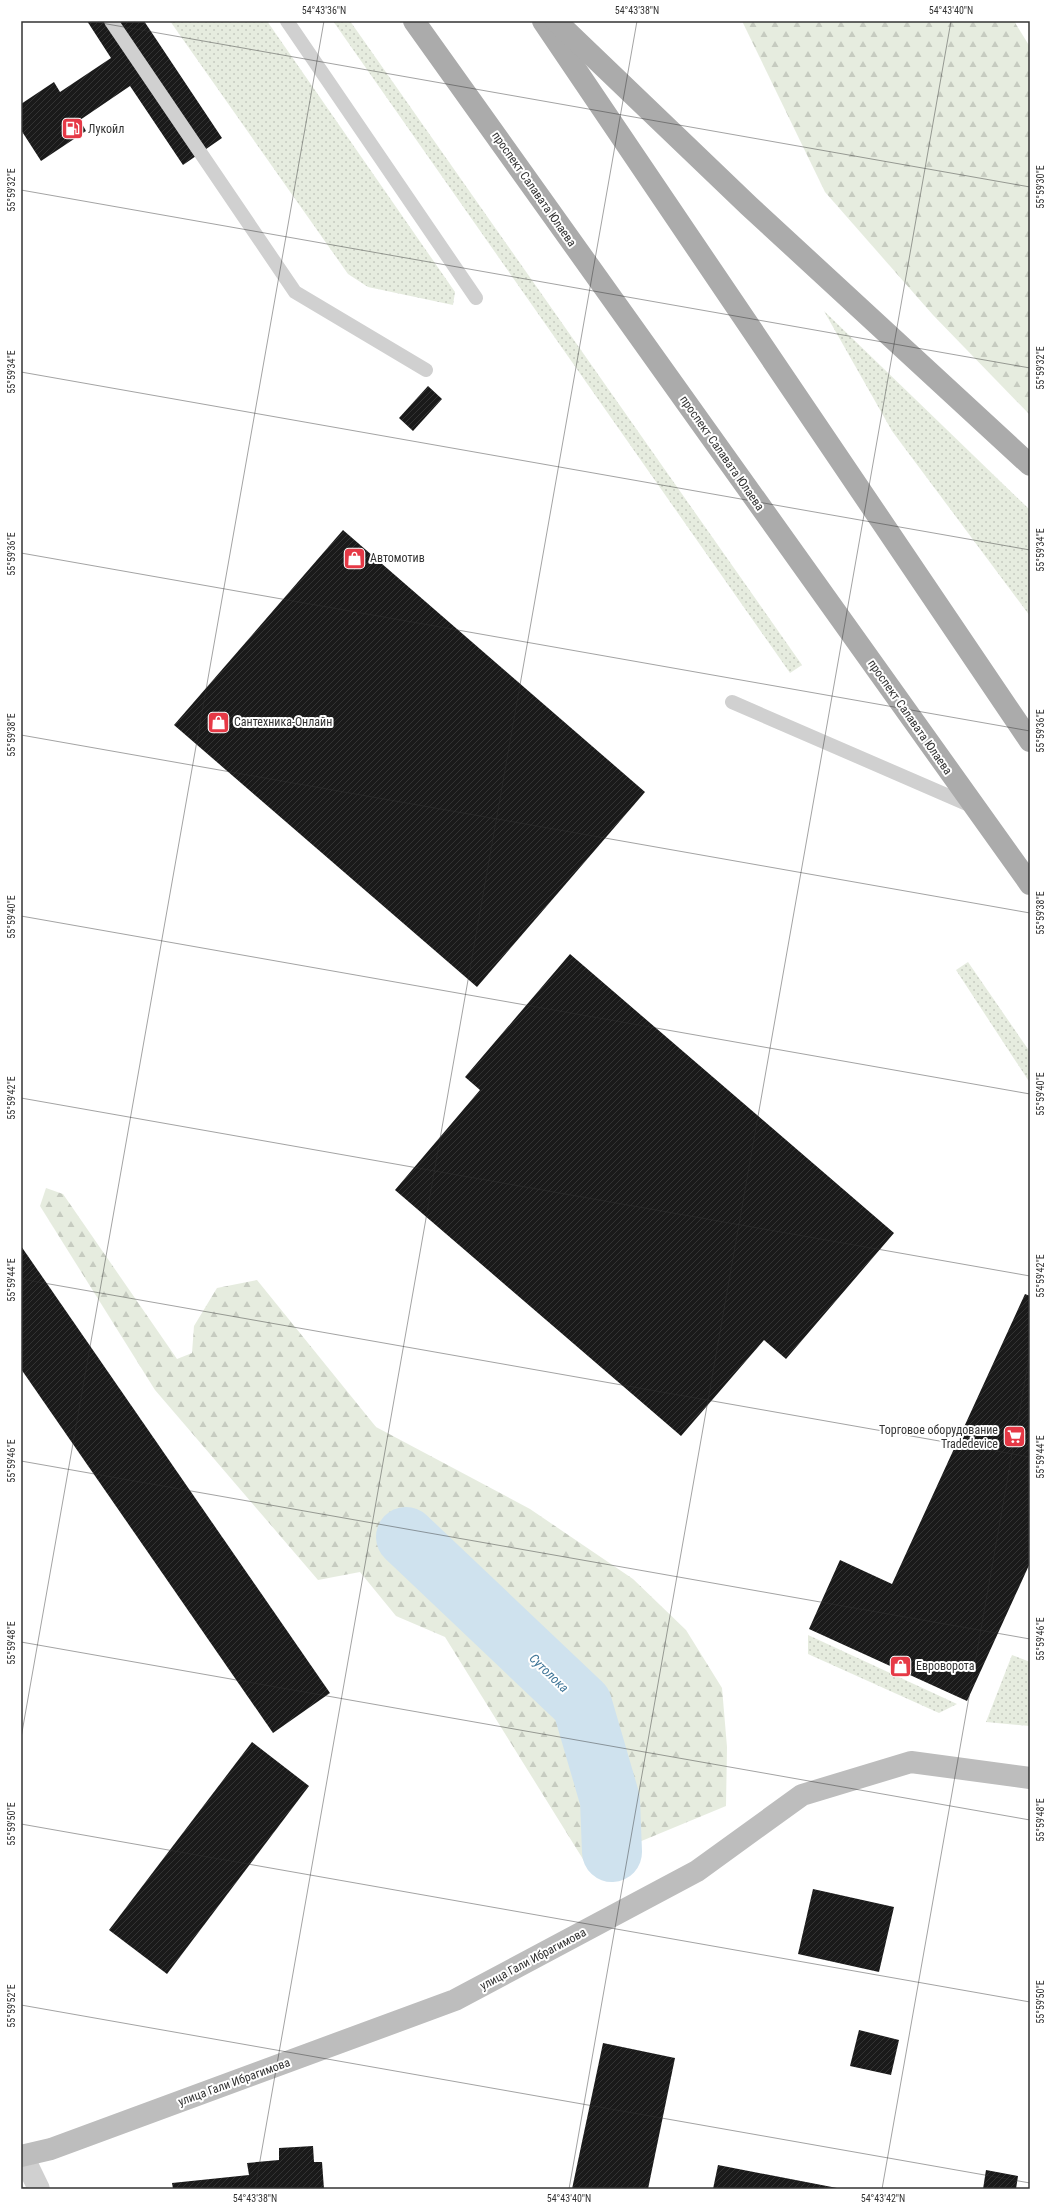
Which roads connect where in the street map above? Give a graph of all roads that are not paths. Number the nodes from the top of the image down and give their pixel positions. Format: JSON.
{"nodes":[{"id":1,"x":112,"y":21,"type":"edge"},
{"id":2,"x":287,"y":21,"type":"edge"},
{"id":3,"x":414,"y":21,"type":"edge"},
{"id":4,"x":543,"y":21,"type":"edge"},
{"id":5,"x":556,"y":21,"type":"edge"},
{"id":6,"x":476,"y":298,"type":"dead end"},
{"id":7,"x":426,"y":370,"type":"dead end"},
{"id":8,"x":1030,"y":465,"type":"edge"},
{"id":9,"x":732,"y":702,"type":"dead end"},
{"id":10,"x":1030,"y":741,"type":"edge"},
{"id":11,"x":974,"y":807,"type":"junction"},
{"id":12,"x":1030,"y":884,"type":"edge"},
{"id":13,"x":1030,"y":1778,"type":"edge"},
{"id":14,"x":22,"y":2156,"type":"edge"},
{"id":15,"x":39,"y":2189,"type":"edge"}],
"edges":[{"from":1,"to":7,"type":"lane"},
{"from":2,"to":6,"type":"lane"},
{"from":3,"to":11,"type":"main road","name":"проспект Салавата Юлаева"},
{"from":4,"to":10,"type":"main road"},
{"from":5,"to":8,"type":"main road"},
{"from":9,"to":11,"type":"lane"},
{"from":11,"to":12,"type":"main road","name":"проспект Салавата Юлаева"},
{"from":13,"to":14,"type":"main road","name":"улица Гали Ибрагимова"},
{"from":14,"to":15,"type":"street"}]}
